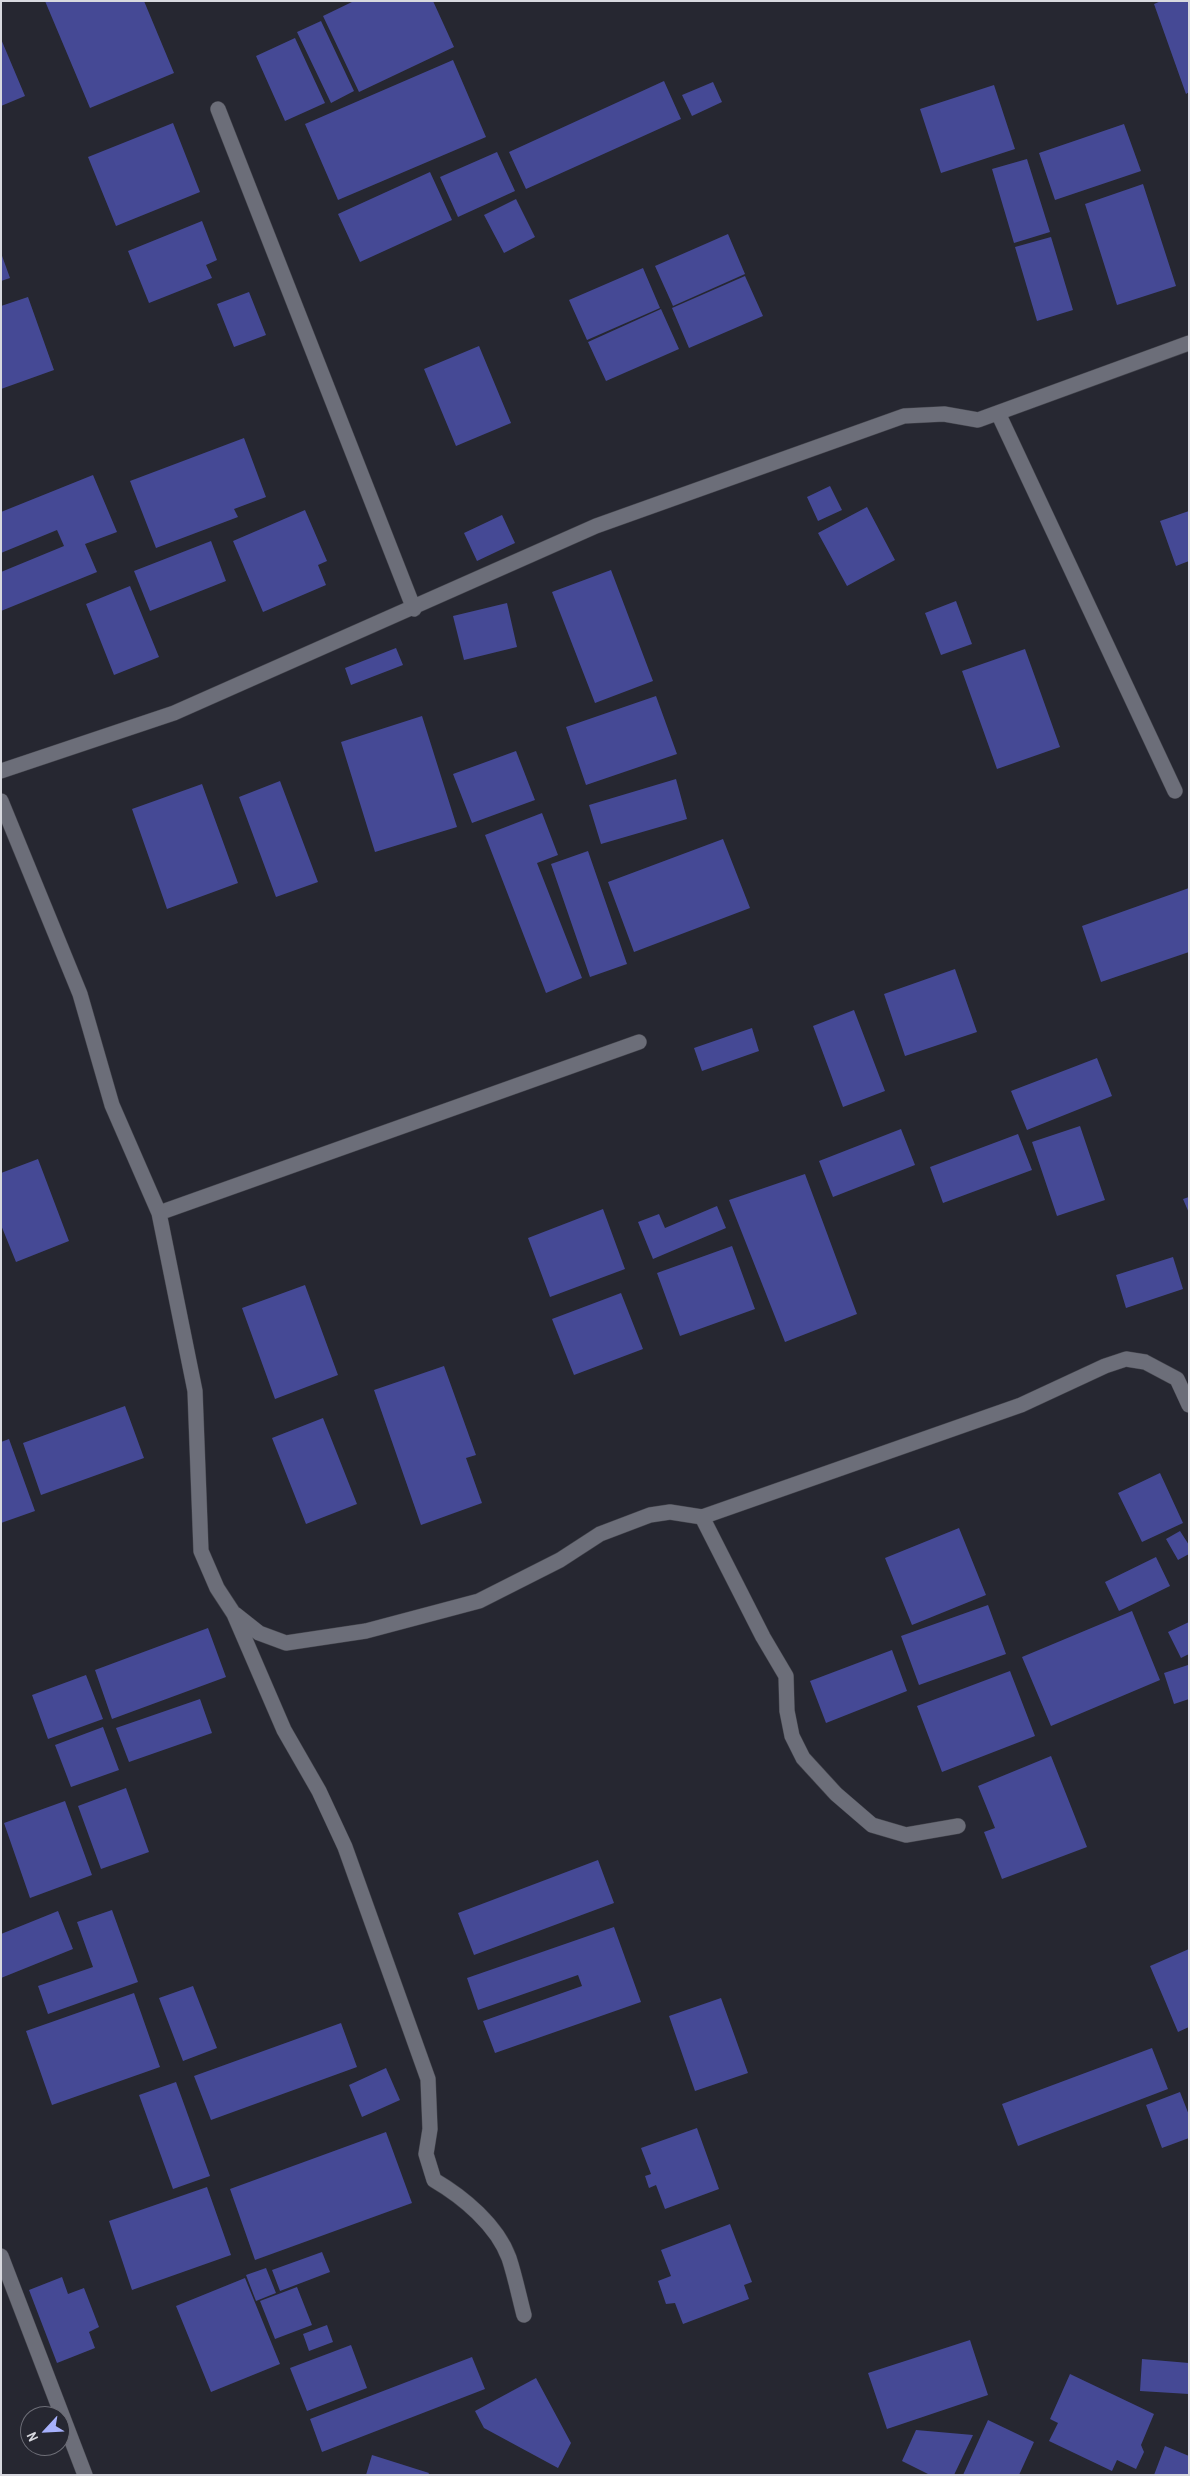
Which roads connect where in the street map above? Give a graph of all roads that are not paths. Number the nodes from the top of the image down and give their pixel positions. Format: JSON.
{"nodes":[{"id":1,"x":218,"y":109,"type":"dead end"},
{"id":2,"x":1189,"y":343,"type":"edge"},
{"id":3,"x":998,"y":413,"type":"junction"},
{"id":4,"x":414,"y":609,"type":"junction"},
{"id":5,"x":1,"y":771,"type":"edge"},
{"id":6,"x":1176,"y":791,"type":"dead end"},
{"id":7,"x":1,"y":801,"type":"edge"},
{"id":8,"x":639,"y":1042,"type":"dead end"},
{"id":9,"x":159,"y":1213,"type":"junction"},
{"id":10,"x":1189,"y":1405,"type":"edge"},
{"id":11,"x":702,"y":1517,"type":"junction"},
{"id":12,"x":234,"y":1614,"type":"junction"},
{"id":13,"x":958,"y":1826,"type":"dead end"},
{"id":14,"x":1,"y":2256,"type":"edge"},
{"id":15,"x":524,"y":2315,"type":"dead end"},
{"id":16,"x":85,"y":2475,"type":"edge"}],
"edges":[{"from":1,"to":4,"type":"street"},
{"from":2,"to":3,"type":"street"},
{"from":3,"to":4,"type":"street"},
{"from":3,"to":6,"type":"street"},
{"from":4,"to":5,"type":"street"},
{"from":7,"to":9,"type":"street"},
{"from":8,"to":9,"type":"street"},
{"from":9,"to":12,"type":"street"},
{"from":10,"to":11,"type":"street"},
{"from":11,"to":12,"type":"street"},
{"from":11,"to":13,"type":"street"},
{"from":12,"to":15,"type":"street"},
{"from":14,"to":16,"type":"street"}]}
